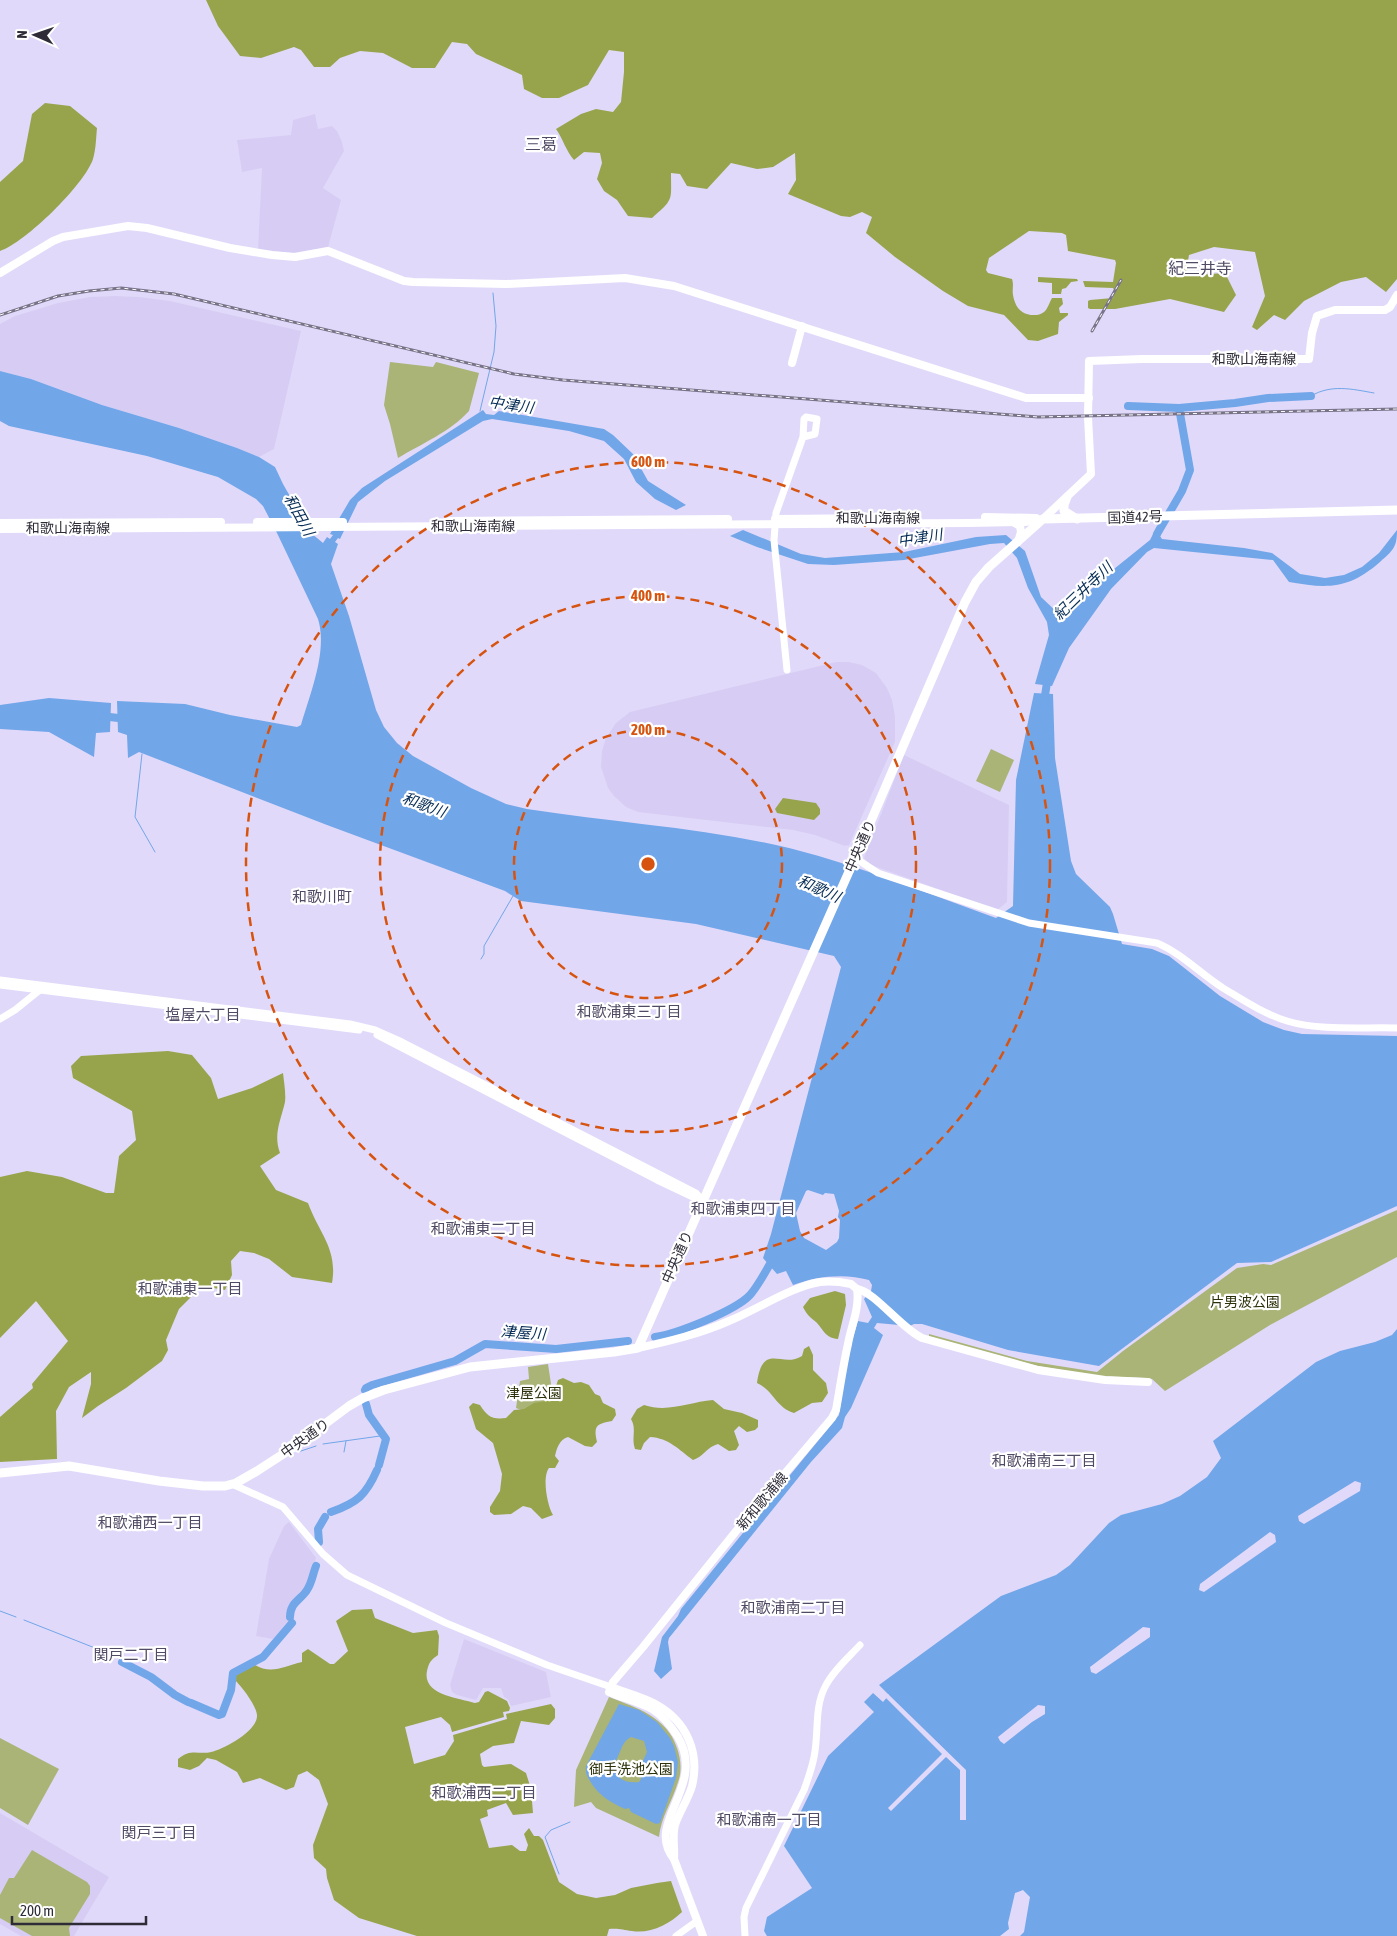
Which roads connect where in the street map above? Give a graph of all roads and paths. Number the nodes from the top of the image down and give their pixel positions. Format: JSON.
{"nodes":[{"id":1,"x":0,"y":272,"type":"edge"},
{"id":2,"x":1397,"y":295,"type":"edge"},
{"id":3,"x":802,"y":326,"type":"junction"},
{"id":4,"x":792,"y":363,"type":"dead end"},
{"id":5,"x":1089,"y":398,"type":"junction"},
{"id":6,"x":803,"y":437,"type":"dead end"},
{"id":7,"x":1067,"y":497,"type":"junction"},
{"id":8,"x":1397,"y":505,"type":"edge"},
{"id":9,"x":1397,"y":510,"type":"edge"},
{"id":10,"x":1227,"y":514,"type":"junction"},
{"id":11,"x":1043,"y":519,"type":"junction"},
{"id":12,"x":1077,"y":519,"type":"junction"},
{"id":13,"x":774,"y":521,"type":"junction"},
{"id":14,"x":1010,"y":522,"type":"junction"},
{"id":15,"x":0,"y":523,"type":"edge"},
{"id":16,"x":268,"y":524,"type":"junction"},
{"id":17,"x":0,"y":529,"type":"edge"},
{"id":18,"x":1018,"y":542,"type":"junction"},
{"id":19,"x":787,"y":670,"type":"dead end"},
{"id":20,"x":853,"y":861,"type":"junction"},
{"id":21,"x":0,"y":980,"type":"edge"},
{"id":22,"x":0,"y":985,"type":"edge"},
{"id":23,"x":43,"y":988,"type":"junction"},
{"id":24,"x":0,"y":1019,"type":"edge"},
{"id":25,"x":1397,"y":1028,"type":"edge"},
{"id":26,"x":702,"y":1200,"type":"junction"},
{"id":27,"x":857,"y":1290,"type":"junction"},
{"id":28,"x":638,"y":1348,"type":"junction"},
{"id":29,"x":1148,"y":1382,"type":"dead end"},
{"id":30,"x":0,"y":1473,"type":"edge"},
{"id":31,"x":232,"y":1484,"type":"junction"},
{"id":32,"x":860,"y":1645,"type":"dead end"},
{"id":33,"x":610,"y":1690,"type":"junction"},
{"id":34,"x":697,"y":1921,"type":"junction"},
{"id":35,"x":676,"y":1936,"type":"edge"},
{"id":36,"x":704,"y":1936,"type":"edge"},
{"id":37,"x":745,"y":1936,"type":"edge"}],
"edges":[{"from":1,"to":3,"type":"main road"},
{"from":2,"to":5,"type":"main road","name":"和歌山海南線"},
{"from":3,"to":4,"type":"main road"},
{"from":3,"to":5,"type":"main road"},
{"from":5,"to":7,"type":"main road"},
{"from":6,"to":13,"type":"street"},
{"from":7,"to":11,"type":"main road"},
{"from":7,"to":12,"type":"highway"},
{"from":8,"to":10,"type":"highway","name":"国道42号"},
{"from":9,"to":10,"type":"highway","name":"国道42号"},
{"from":10,"to":12,"type":"highway","name":"国道42号"},
{"from":11,"to":12,"type":"highway","name":"国道42号"},
{"from":11,"to":13,"type":"main road","name":"和歌山海南線"},
{"from":11,"to":14,"type":"main road","name":"和歌山海南線"},
{"from":11,"to":18,"type":"highway","name":"中央通り"},
{"from":13,"to":14,"type":"main road","name":"和歌山海南線"},
{"from":13,"to":16,"type":"main road","name":"和歌山海南線"},
{"from":13,"to":19,"type":"street"},
{"from":14,"to":18,"type":"main road"},
{"from":15,"to":16,"type":"main road","name":"和歌山海南線"},
{"from":16,"to":17,"type":"main road","name":"和歌山海南線"},
{"from":18,"to":20,"type":"highway","name":"中央通り"},
{"from":20,"to":25,"type":"street"},
{"from":20,"to":26,"type":"highway","name":"中央通り"},
{"from":21,"to":23,"type":"street"},
{"from":22,"to":23,"type":"street"},
{"from":23,"to":24,"type":"street"},
{"from":23,"to":26,"type":"street"},
{"from":26,"to":28,"type":"highway","name":"中央通り"},
{"from":27,"to":28,"type":"main road"},
{"from":27,"to":29,"type":"main road"},
{"from":27,"to":33,"type":"main road","name":"新和歌浦線"},
{"from":28,"to":31,"type":"highway","name":"中央通り"},
{"from":30,"to":31,"type":"highway","name":"中央通り"},
{"from":31,"to":33,"type":"street"},
{"from":32,"to":37,"type":"street"},
{"from":33,"to":34,"type":"main road"},
{"from":34,"to":35,"type":"street"},
{"from":34,"to":36,"type":"main road"}]}
